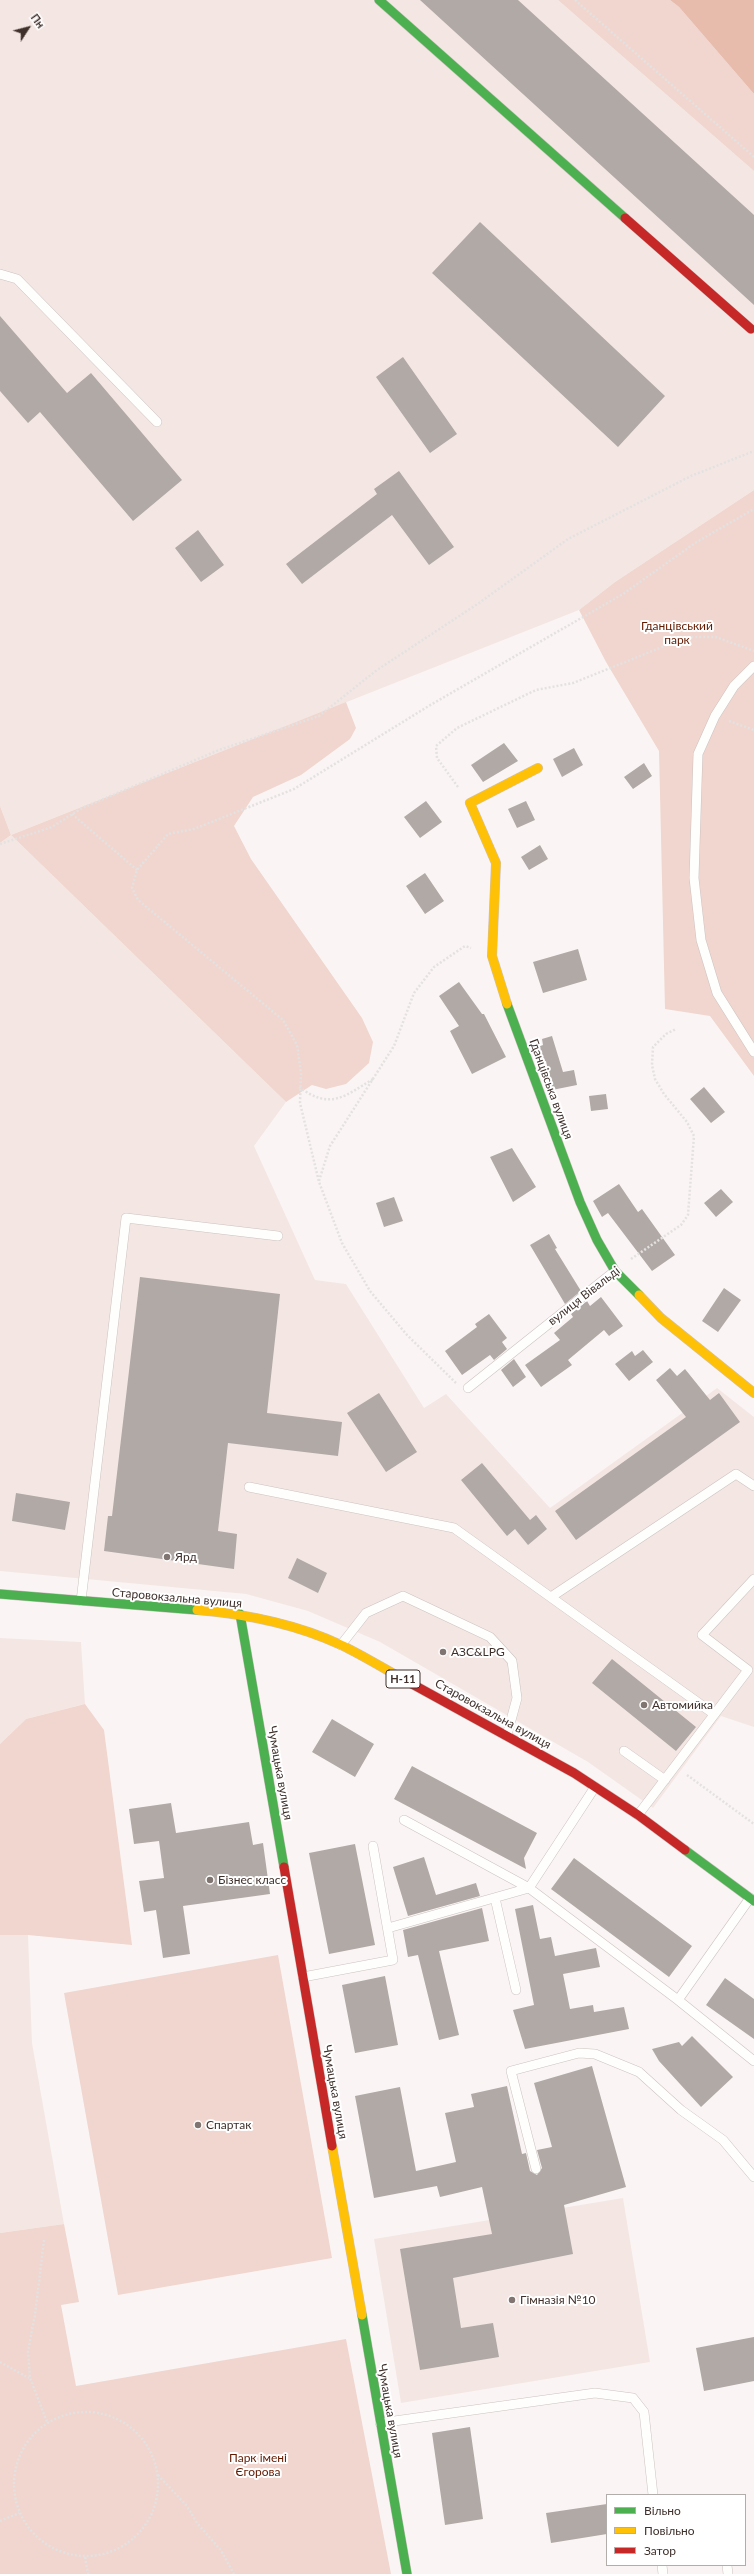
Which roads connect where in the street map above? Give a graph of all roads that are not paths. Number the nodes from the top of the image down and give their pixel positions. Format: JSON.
{"nodes":[{"id":1,"x":379,"y":0,"type":"edge"},
{"id":2,"x":0,"y":274,"type":"edge"},
{"id":3,"x":751,"y":329,"type":"dead end"},
{"id":4,"x":157,"y":422,"type":"dead end"},
{"id":5,"x":754,"y":666,"type":"edge"},
{"id":6,"x":538,"y":768,"type":"dead end"},
{"id":7,"x":754,"y":1052,"type":"edge"},
{"id":8,"x":278,"y":1236,"type":"dead end"},
{"id":9,"x":614,"y":1271,"type":"junction"},
{"id":10,"x":468,"y":1388,"type":"road end"},
{"id":11,"x":754,"y":1393,"type":"edge"},
{"id":12,"x":754,"y":1486,"type":"edge"},
{"id":13,"x":250,"y":1488,"type":"dead end"},
{"id":14,"x":754,"y":1579,"type":"edge"},
{"id":15,"x":0,"y":1594,"type":"edge"},
{"id":16,"x":550,"y":1597,"type":"junction"},
{"id":17,"x":81,"y":1602,"type":"junction"},
{"id":18,"x":240,"y":1614,"type":"junction"},
{"id":19,"x":340,"y":1646,"type":"junction"},
{"id":20,"x":714,"y":1714,"type":"junction"},
{"id":21,"x":507,"y":1735,"type":"junction"},
{"id":22,"x":624,"y":1751,"type":"dead end"},
{"id":23,"x":665,"y":1780,"type":"junction"},
{"id":24,"x":595,"y":1787,"type":"junction"},
{"id":25,"x":638,"y":1815,"type":"junction"},
{"id":26,"x":404,"y":1820,"type":"dead end"},
{"id":27,"x":373,"y":1846,"type":"dead end"},
{"id":28,"x":529,"y":1888,"type":"junction"},
{"id":29,"x":495,"y":1898,"type":"junction"},
{"id":30,"x":752,"y":1900,"type":"edge"},
{"id":31,"x":388,"y":1928,"type":"junction"},
{"id":32,"x":303,"y":1977,"type":"junction"},
{"id":33,"x":516,"y":1990,"type":"dead end"},
{"id":34,"x":678,"y":2000,"type":"junction"},
{"id":35,"x":754,"y":2061,"type":"edge"},
{"id":36,"x":536,"y":2169,"type":"dead end"},
{"id":37,"x":754,"y":2178,"type":"edge"},
{"id":38,"x":380,"y":2423,"type":"junction"},
{"id":39,"x":653,"y":2494,"type":"edge"},
{"id":40,"x":407,"y":2574,"type":"edge"}],
"edges":[{"from":1,"to":3,"type":"street"},
{"from":2,"to":4,"type":"lane"},
{"from":5,"to":7,"type":"lane"},
{"from":6,"to":9,"type":"street","name":"Гданцівська вулиця"},
{"from":8,"to":17,"type":"lane"},
{"from":9,"to":10,"type":"lane","name":"вулиця Вівальді"},
{"from":9,"to":11,"type":"street","name":"Гданцівська вулиця"},
{"from":12,"to":16,"type":"lane"},
{"from":13,"to":16,"type":"lane"},
{"from":14,"to":20,"type":"lane"},
{"from":15,"to":17,"type":"street","name":"Старовокзальна вулиця","number":"Н-11"},
{"from":16,"to":20,"type":"lane"},
{"from":17,"to":18,"type":"street","name":"Старовокзальна вулиця","number":"Н-11"},
{"from":18,"to":19,"type":"street","name":"Старовокзальна вулиця","number":"Н-11"},
{"from":18,"to":32,"type":"street","name":"Чумацька вулиця"},
{"from":19,"to":21,"type":"street","name":"Старовокзальна вулиця","number":"Н-11"},
{"from":19,"to":21,"type":"lane"},
{"from":20,"to":23,"type":"lane"},
{"from":21,"to":24,"type":"street","name":"Старовокзальна вулиця","number":"Н-11"},
{"from":22,"to":23,"type":"lane"},
{"from":23,"to":25,"type":"lane"},
{"from":24,"to":25,"type":"street","name":"Старовокзальна вулиця","number":"Н-11"},
{"from":24,"to":28,"type":"lane"},
{"from":25,"to":30,"type":"street","name":"Старовокзальна вулиця","number":"Н-11"},
{"from":26,"to":28,"type":"lane"},
{"from":27,"to":31,"type":"lane"},
{"from":28,"to":29,"type":"lane"},
{"from":28,"to":34,"type":"lane"},
{"from":29,"to":31,"type":"lane"},
{"from":29,"to":33,"type":"lane"},
{"from":30,"to":34,"type":"lane"},
{"from":31,"to":32,"type":"lane"},
{"from":32,"to":38,"type":"street","name":"Чумацька вулиця"},
{"from":34,"to":35,"type":"lane"},
{"from":36,"to":37,"type":"lane"},
{"from":38,"to":39,"type":"lane"},
{"from":38,"to":40,"type":"street","name":"Чумацька вулиця"}]}
